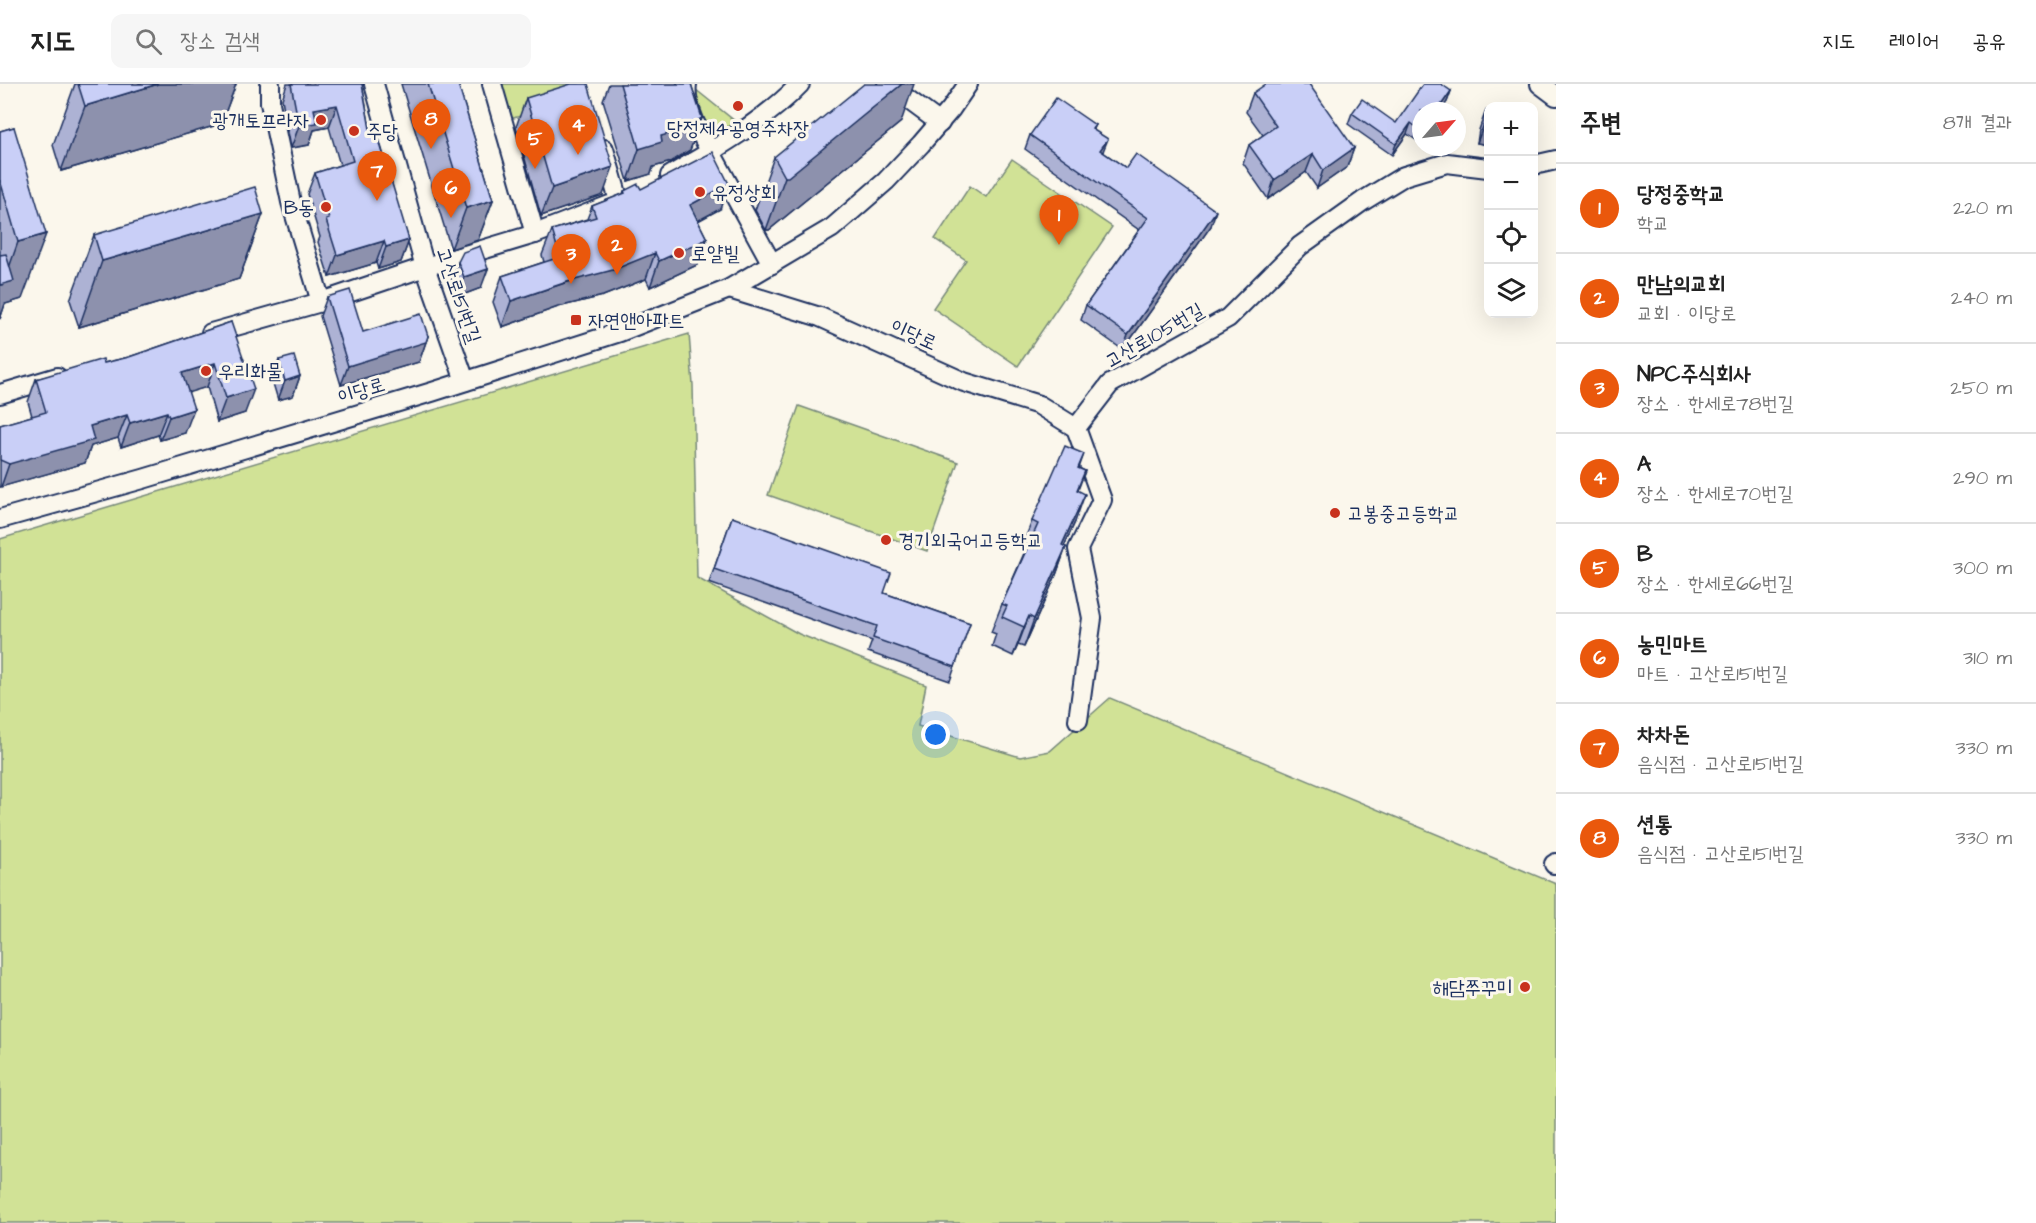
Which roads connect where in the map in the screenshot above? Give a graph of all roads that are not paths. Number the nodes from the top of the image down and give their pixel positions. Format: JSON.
{"nodes":[{"id":1,"x":270,"y":84,"type":"edge"},
{"id":2,"x":374,"y":84,"type":"edge"},
{"id":3,"x":492,"y":84,"type":"edge"},
{"id":4,"x":687,"y":84,"type":"edge"},
{"id":5,"x":800,"y":84,"type":"edge"},
{"id":6,"x":887,"y":84,"type":"edge"},
{"id":7,"x":968,"y":84,"type":"edge"},
{"id":8,"x":1540,"y":84,"type":"edge"},
{"id":9,"x":1556,"y":96,"type":"edge"},
{"id":10,"x":940,"y":123,"type":"junction"},
{"id":11,"x":599,"y":133,"type":"edge"},
{"id":12,"x":709,"y":152,"type":"junction"},
{"id":13,"x":1556,"y":160,"type":"edge"},
{"id":14,"x":1538,"y":164,"type":"edge"},
{"id":15,"x":1484,"y":168,"type":"edge"},
{"id":16,"x":653,"y":186,"type":"edge"},
{"id":17,"x":636,"y":194,"type":"edge"},
{"id":18,"x":619,"y":201,"type":"junction"},
{"id":19,"x":534,"y":234,"type":"junction"},
{"id":20,"x":772,"y":264,"type":"junction"},
{"id":21,"x":425,"y":267,"type":"junction"},
{"id":22,"x":729,"y":289,"type":"junction"},
{"id":23,"x":321,"y":302,"type":"junction"},
{"id":24,"x":195,"y":338,"type":"edge"},
{"id":25,"x":69,"y":374,"type":"edge"},
{"id":26,"x":465,"y":381,"type":"junction"},
{"id":27,"x":0,"y":394,"type":"edge"},
{"id":28,"x":1076,"y":428,"type":"junction"},
{"id":29,"x":0,"y":519,"type":"edge"},
{"id":30,"x":1078,"y":720,"type":"dead end"}],
"edges":[{"from":1,"to":23,"type":"street"},
{"from":2,"to":21,"type":"street","name":"고산로151번길"},
{"from":3,"to":19,"type":"street"},
{"from":4,"to":12,"type":"street"},
{"from":5,"to":12,"type":"street"},
{"from":6,"to":10,"type":"street"},
{"from":7,"to":10,"type":"street","name":"이당로"},
{"from":8,"to":9,"type":"street"},
{"from":10,"to":20,"type":"street","name":"이당로"},
{"from":11,"to":18,"type":"street"},
{"from":12,"to":16,"type":"street"},
{"from":12,"to":20,"type":"street"},
{"from":13,"to":14,"type":"street"},
{"from":15,"to":28,"type":"street","name":"고산로105번길"},
{"from":17,"to":18,"type":"street"},
{"from":18,"to":19,"type":"street"},
{"from":19,"to":21,"type":"street"},
{"from":20,"to":22,"type":"street","name":"이당로"},
{"from":21,"to":23,"type":"street"},
{"from":21,"to":26,"type":"street","name":"고산로151번길"},
{"from":22,"to":26,"type":"street","name":"이당로"},
{"from":22,"to":28,"type":"street","name":"이당로"},
{"from":23,"to":24,"type":"street"},
{"from":25,"to":27,"type":"street"},
{"from":26,"to":29,"type":"street","name":"이당로"},
{"from":28,"to":30,"type":"street"}]}
